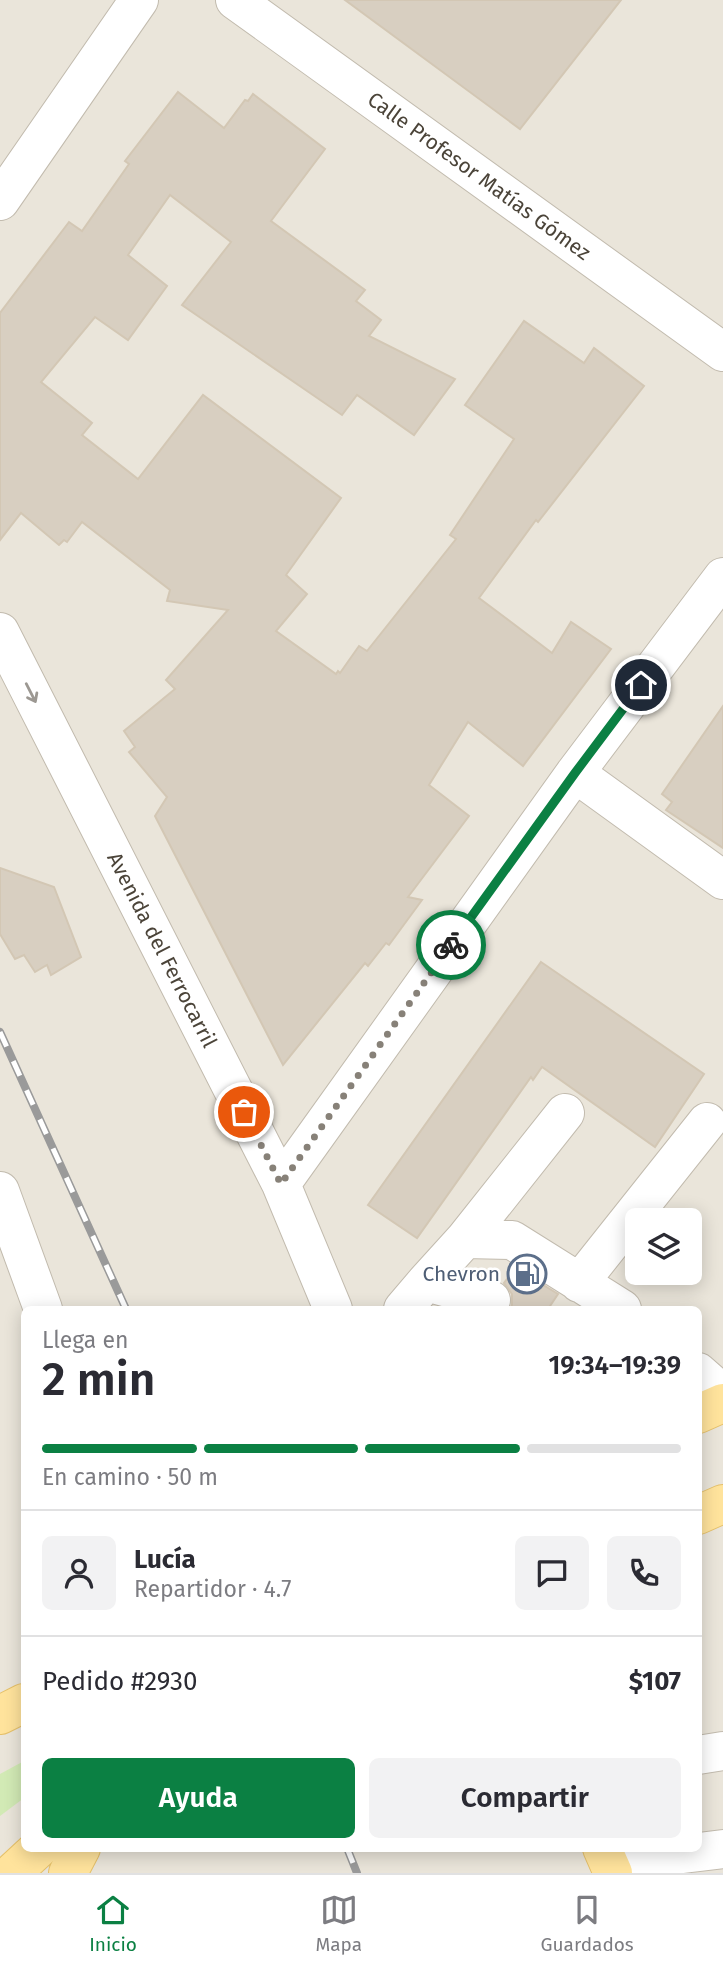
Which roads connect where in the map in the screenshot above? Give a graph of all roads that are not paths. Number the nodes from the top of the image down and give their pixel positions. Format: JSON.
{"nodes":[{"id":1,"x":139,"y":0,"type":"edge"},
{"id":2,"x":235,"y":0,"type":"edge"},
{"id":3,"x":0,"y":201,"type":"edge"},
{"id":4,"x":723,"y":352,"type":"edge"},
{"id":5,"x":723,"y":576,"type":"edge"},
{"id":6,"x":0,"y":632,"type":"edge"},
{"id":7,"x":575,"y":773,"type":"junction"},
{"id":8,"x":723,"y":880,"type":"edge"},
{"id":9,"x":565,"y":1113,"type":"dead end"},
{"id":10,"x":708,"y":1122,"type":"dead end"},
{"id":11,"x":281,"y":1184,"type":"junction"},
{"id":12,"x":0,"y":1191,"type":"edge"},
{"id":13,"x":465,"y":1239,"type":"junction"},
{"id":14,"x":579,"y":1283,"type":"junction"},
{"id":15,"x":415,"y":1296,"type":"edge"},
{"id":16,"x":491,"y":1300,"type":"dead end"},
{"id":17,"x":42,"y":1306,"type":"edge"},
{"id":18,"x":332,"y":1306,"type":"edge"},
{"id":19,"x":617,"y":1306,"type":"edge"},
{"id":20,"x":702,"y":1375,"type":"edge"},
{"id":21,"x":723,"y":1394,"type":"edge"},
{"id":22,"x":723,"y":1403,"type":"edge"},
{"id":23,"x":702,"y":1412,"type":"edge"},
{"id":24,"x":723,"y":1504,"type":"edge"},
{"id":25,"x":702,"y":1514,"type":"edge"},
{"id":26,"x":702,"y":1517,"type":"edge"},
{"id":27,"x":723,"y":1528,"type":"edge"},
{"id":28,"x":723,"y":1751,"type":"edge"},
{"id":29,"x":702,"y":1754,"type":"edge"},
{"id":30,"x":35,"y":1852,"type":"edge"},
{"id":31,"x":79,"y":1852,"type":"edge"},
{"id":32,"x":709,"y":1853,"type":"edge"},
{"id":33,"x":608,"y":1861,"type":"edge"},
{"id":34,"x":12,"y":1873,"type":"edge"},
{"id":35,"x":68,"y":1873,"type":"edge"}],
"edges":[{"from":1,"to":3,"type":"street"},
{"from":2,"to":4,"type":"street","name":"Calle Profesor Matías Gómez"},
{"from":5,"to":7,"type":"street"},
{"from":6,"to":11,"type":"street","name":"Avenida del Ferrocarril","one_way":true},
{"from":7,"to":8,"type":"street"},
{"from":7,"to":11,"type":"street"},
{"from":9,"to":13,"type":"street"},
{"from":10,"to":14,"type":"street"},
{"from":11,"to":18,"type":"street","name":"Avenida del Ferrocarril"},
{"from":12,"to":17,"type":"street"},
{"from":13,"to":14,"type":"street"},
{"from":13,"to":15,"type":"street"},
{"from":14,"to":19,"type":"street"},
{"from":15,"to":16,"type":"street"},
{"from":20,"to":21,"type":"street"},
{"from":22,"to":23,"type":"main road"},
{"from":24,"to":25,"type":"main road"},
{"from":26,"to":27,"type":"street"},
{"from":28,"to":29,"type":"street"},
{"from":30,"to":34,"type":"main road"},
{"from":31,"to":35,"type":"main road"},
{"from":32,"to":33,"type":"street"}]}
